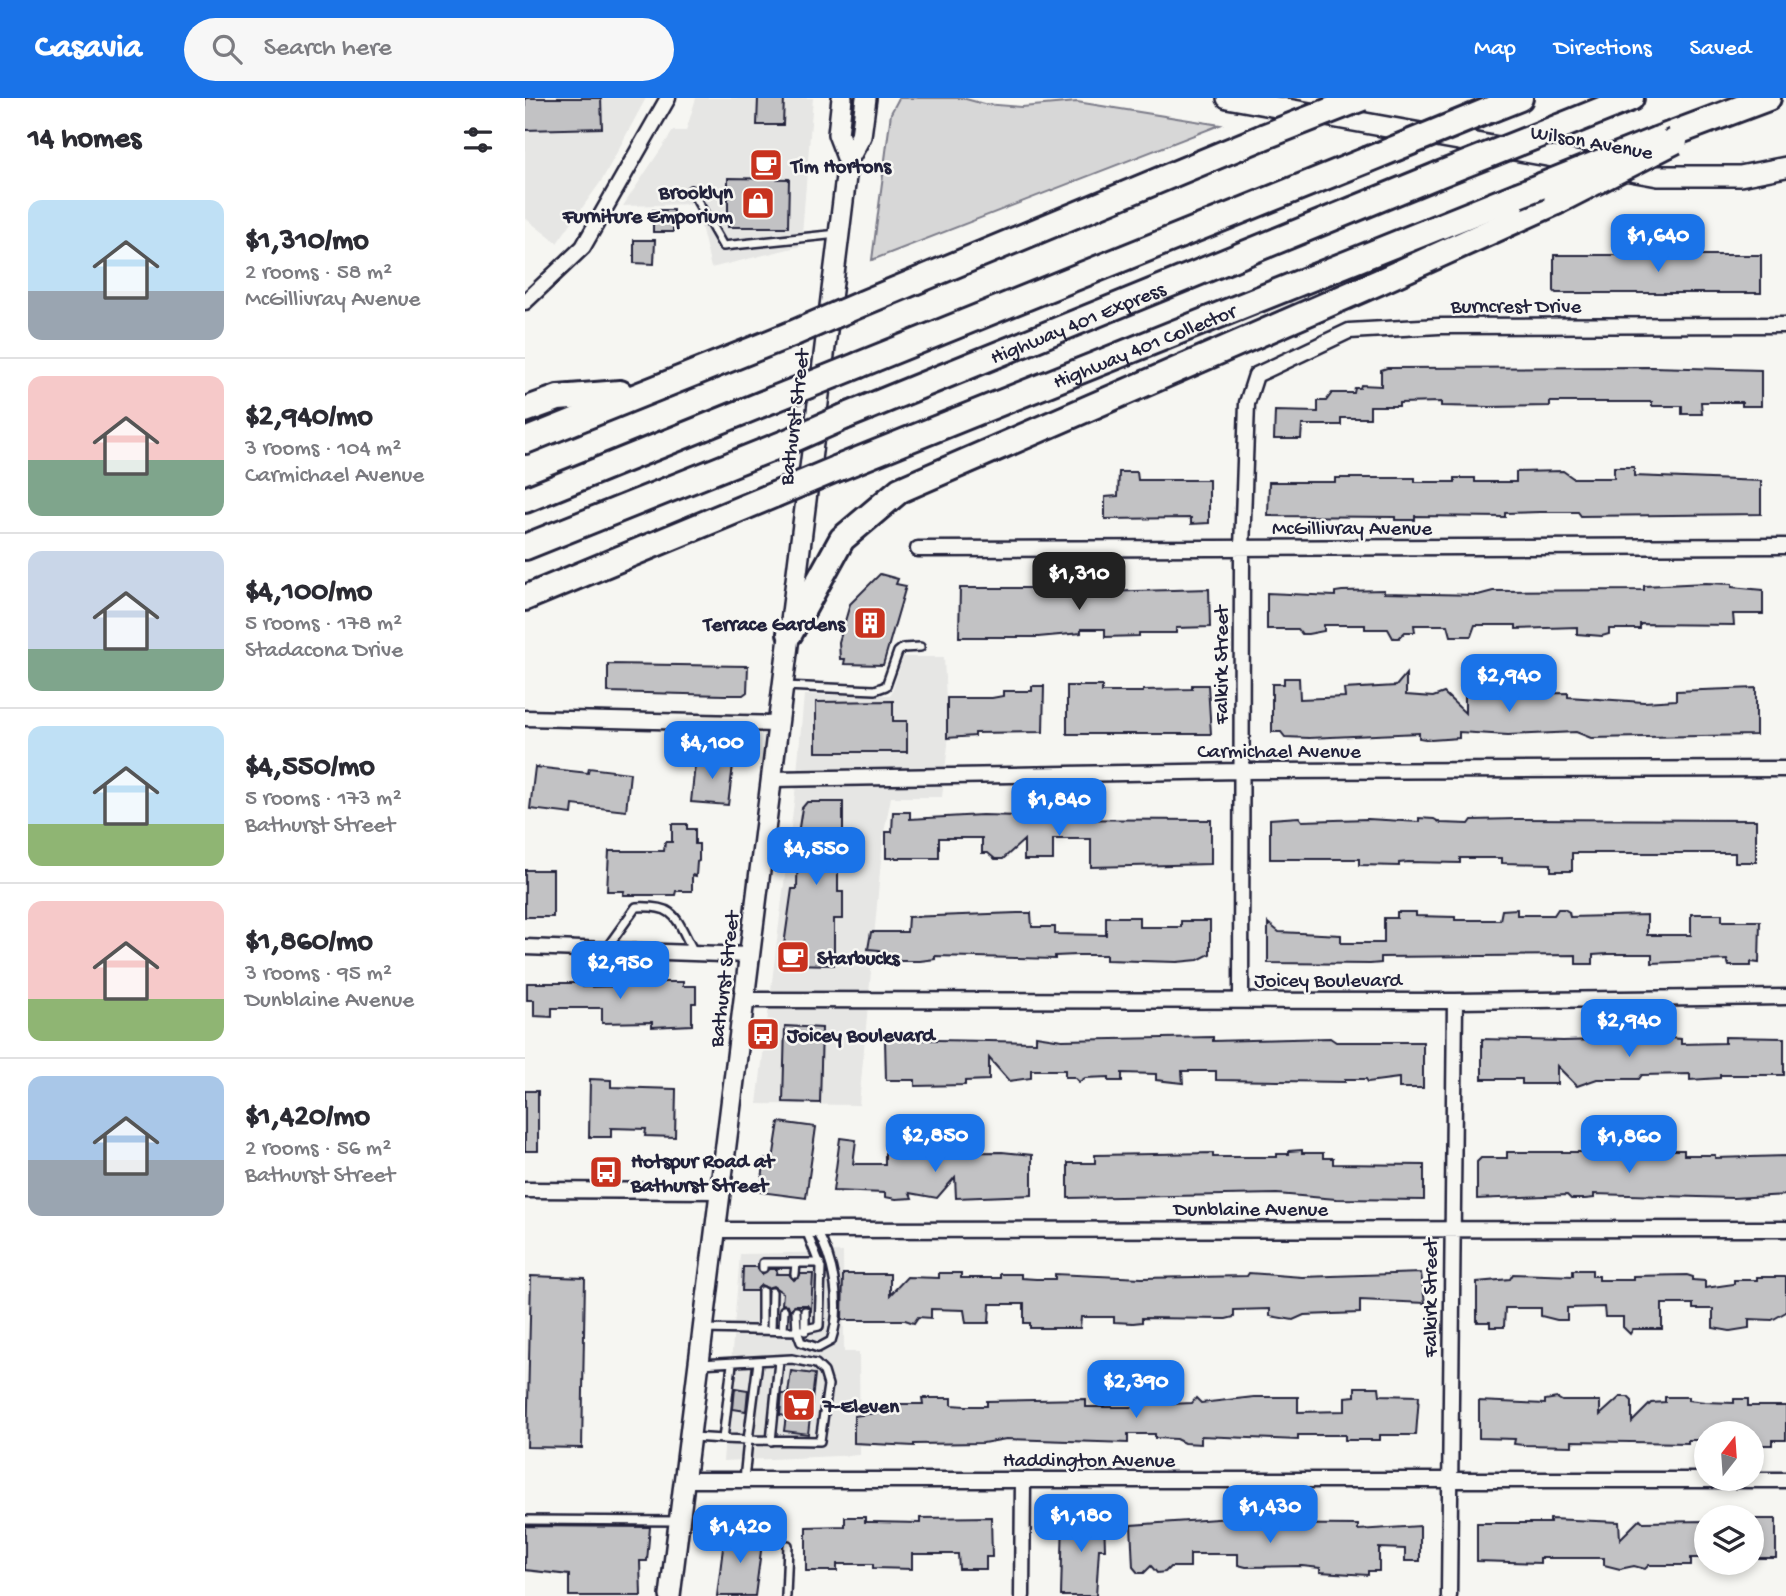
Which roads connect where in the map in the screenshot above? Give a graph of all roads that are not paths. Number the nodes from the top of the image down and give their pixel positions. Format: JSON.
{"nodes":[{"id":1,"x":668,"y":98,"type":"edge"},
{"id":2,"x":842,"y":98,"type":"edge"},
{"id":3,"x":866,"y":98,"type":"edge"},
{"id":4,"x":1227,"y":98,"type":"edge"},
{"id":5,"x":1362,"y":98,"type":"edge"},
{"id":6,"x":1520,"y":98,"type":"edge"},
{"id":7,"x":1631,"y":98,"type":"edge"},
{"id":8,"x":1767,"y":98,"type":"edge"},
{"id":9,"x":1665,"y":140,"type":"junction"},
{"id":10,"x":848,"y":160,"type":"junction"},
{"id":11,"x":1786,"y":167,"type":"edge"},
{"id":12,"x":691,"y":190,"type":"dead end"},
{"id":13,"x":839,"y":234,"type":"junction"},
{"id":14,"x":525,"y":302,"type":"edge"},
{"id":15,"x":1786,"y":325,"type":"edge"},
{"id":16,"x":1256,"y":375,"type":"joint"},
{"id":17,"x":642,"y":391,"type":"junction"},
{"id":18,"x":525,"y":410,"type":"edge"},
{"id":19,"x":525,"y":441,"type":"edge"},
{"id":20,"x":525,"y":500,"type":"edge"},
{"id":21,"x":1786,"y":545,"type":"edge"},
{"id":22,"x":525,"y":547,"type":"edge"},
{"id":23,"x":918,"y":549,"type":"dead end"},
{"id":24,"x":1242,"y":549,"type":"junction"},
{"id":25,"x":525,"y":598,"type":"edge"},
{"id":26,"x":790,"y":633,"type":"junction"},
{"id":27,"x":921,"y":647,"type":"dead end"},
{"id":28,"x":783,"y":686,"type":"junction"},
{"id":29,"x":525,"y":718,"type":"edge"},
{"id":30,"x":778,"y":724,"type":"junction"},
{"id":31,"x":1786,"y":769,"type":"edge"},
{"id":32,"x":1241,"y":771,"type":"junction"},
{"id":33,"x":772,"y":779,"type":"junction"},
{"id":34,"x":525,"y":947,"type":"edge"},
{"id":35,"x":606,"y":949,"type":"junction"},
{"id":36,"x":694,"y":952,"type":"junction"},
{"id":37,"x":749,"y":955,"type":"junction"},
{"id":38,"x":1786,"y":997,"type":"edge"},
{"id":39,"x":1241,"y":999,"type":"junction"},
{"id":40,"x":743,"y":1000,"type":"junction"},
{"id":41,"x":1455,"y":1001,"type":"junction"},
{"id":42,"x":525,"y":1190,"type":"edge"},
{"id":43,"x":720,"y":1191,"type":"junction"},
{"id":44,"x":1451,"y":1229,"type":"junction"},
{"id":45,"x":1786,"y":1229,"type":"edge"},
{"id":46,"x":716,"y":1230,"type":"junction"},
{"id":47,"x":811,"y":1230,"type":"junction"},
{"id":48,"x":796,"y":1263,"type":"junction"},
{"id":49,"x":807,"y":1263,"type":"junction"},
{"id":50,"x":820,"y":1263,"type":"junction"},
{"id":51,"x":786,"y":1264,"type":"junction"},
{"id":52,"x":763,"y":1268,"type":"dead end"},
{"id":53,"x":785,"y":1274,"type":"dead end"},
{"id":54,"x":795,"y":1274,"type":"dead end"},
{"id":55,"x":806,"y":1274,"type":"dead end"},
{"id":56,"x":762,"y":1291,"type":"dead end"},
{"id":57,"x":772,"y":1292,"type":"dead end"},
{"id":58,"x":784,"y":1310,"type":"dead end"},
{"id":59,"x":796,"y":1311,"type":"dead end"},
{"id":60,"x":805,"y":1311,"type":"dead end"},
{"id":61,"x":704,"y":1329,"type":"junction"},
{"id":62,"x":762,"y":1330,"type":"junction"},
{"id":63,"x":771,"y":1331,"type":"junction"},
{"id":64,"x":783,"y":1331,"type":"junction"},
{"id":65,"x":801,"y":1331,"type":"junction"},
{"id":66,"x":779,"y":1361,"type":"junction"},
{"id":67,"x":758,"y":1362,"type":"junction"},
{"id":68,"x":699,"y":1364,"type":"junction"},
{"id":69,"x":732,"y":1364,"type":"junction"},
{"id":70,"x":690,"y":1437,"type":"junction"},
{"id":71,"x":723,"y":1439,"type":"junction"},
{"id":72,"x":748,"y":1440,"type":"junction"},
{"id":73,"x":771,"y":1441,"type":"junction"},
{"id":74,"x":685,"y":1480,"type":"junction"},
{"id":75,"x":744,"y":1480,"type":"junction"},
{"id":76,"x":1023,"y":1480,"type":"junction"},
{"id":77,"x":1786,"y":1480,"type":"edge"},
{"id":78,"x":1449,"y":1481,"type":"junction"},
{"id":79,"x":525,"y":1520,"type":"edge"},
{"id":80,"x":680,"y":1521,"type":"junction"},
{"id":81,"x":788,"y":1545,"type":"dead end"},
{"id":82,"x":670,"y":1596,"type":"edge"},
{"id":83,"x":786,"y":1596,"type":"edge"},
{"id":84,"x":1022,"y":1596,"type":"edge"},
{"id":85,"x":1449,"y":1596,"type":"edge"}],
"edges":[{"from":1,"to":14,"type":"street"},
{"from":2,"to":10,"type":"main road","name":"Bathurst Street"},
{"from":3,"to":10,"type":"main road","name":"Bathurst Street"},
{"from":4,"to":11,"type":"main road","name":"Wilson Avenue"},
{"from":5,"to":17,"type":"highway","bridge":true},
{"from":6,"to":20,"type":"highway","name":"Highway 401 Express","bridge":true},
{"from":7,"to":22,"type":"highway","name":"Highway 401 Express","bridge":true},
{"from":8,"to":9,"type":"highway","name":"Highway 401 Collector"},
{"from":9,"to":25,"type":"highway","name":"Highway 401 Collector","bridge":true},
{"from":9,"to":26,"type":"highway","bridge":true},
{"from":10,"to":13,"type":"main road","name":"Bathurst Street"},
{"from":12,"to":13,"type":"lane"},
{"from":13,"to":26,"type":"main road","name":"Bathurst Street"},
{"from":15,"to":16,"type":"street","name":"Burncrest Drive"},
{"from":16,"to":24,"type":"street","name":"Falkirk Street"},
{"from":17,"to":18,"type":"highway"},
{"from":17,"to":19,"type":"highway"},
{"from":21,"to":24,"type":"street","name":"McGillivray Avenue"},
{"from":23,"to":24,"type":"street","name":"McGillivray Avenue"},
{"from":24,"to":32,"type":"street","name":"Falkirk Street"},
{"from":26,"to":28,"type":"main road","name":"Bathurst Street"},
{"from":27,"to":28,"type":"lane"},
{"from":28,"to":30,"type":"main road","name":"Bathurst Street"},
{"from":29,"to":30,"type":"street"},
{"from":30,"to":33,"type":"main road","name":"Bathurst Street"},
{"from":31,"to":32,"type":"street","name":"Carmichael Avenue"},
{"from":32,"to":33,"type":"street","name":"Carmichael Avenue"},
{"from":32,"to":39,"type":"street","name":"Falkirk Street"},
{"from":33,"to":37,"type":"main road","name":"Bathurst Street"},
{"from":34,"to":35,"type":"street"},
{"from":35,"to":36,"type":"street"},
{"from":35,"to":36,"type":"lane"},
{"from":36,"to":37,"type":"street"},
{"from":37,"to":40,"type":"main road","name":"Bathurst Street"},
{"from":38,"to":41,"type":"street","name":"Joicey Boulevard"},
{"from":39,"to":40,"type":"street","name":"Joicey Boulevard"},
{"from":39,"to":41,"type":"street","name":"Joicey Boulevard"},
{"from":40,"to":43,"type":"main road","name":"Bathurst Street"},
{"from":41,"to":44,"type":"street","name":"Falkirk Street"},
{"from":42,"to":43,"type":"street"},
{"from":43,"to":46,"type":"main road","name":"Bathurst Street"},
{"from":44,"to":45,"type":"street","name":"Dunblaine Avenue"},
{"from":44,"to":47,"type":"street","name":"Dunblaine Avenue"},
{"from":44,"to":78,"type":"street","name":"Falkirk Street"},
{"from":46,"to":47,"type":"street","name":"Dunblaine Avenue"},
{"from":46,"to":61,"type":"main road","name":"Bathurst Street"},
{"from":47,"to":50,"type":"lane"},
{"from":47,"to":65,"type":"lane"},
{"from":48,"to":49,"type":"lane"},
{"from":48,"to":51,"type":"lane"},
{"from":48,"to":54,"type":"lane"},
{"from":49,"to":50,"type":"lane"},
{"from":49,"to":55,"type":"lane"},
{"from":50,"to":65,"type":"lane"},
{"from":51,"to":52,"type":"lane"},
{"from":51,"to":53,"type":"lane"},
{"from":56,"to":62,"type":"lane"},
{"from":57,"to":63,"type":"lane"},
{"from":58,"to":64,"type":"lane"},
{"from":59,"to":65,"type":"lane"},
{"from":60,"to":65,"type":"lane"},
{"from":61,"to":62,"type":"lane"},
{"from":61,"to":68,"type":"main road","name":"Bathurst Street"},
{"from":62,"to":63,"type":"lane"},
{"from":63,"to":64,"type":"lane"},
{"from":64,"to":65,"type":"lane"},
{"from":66,"to":67,"type":"lane"},
{"from":66,"to":73,"type":"lane"},
{"from":66,"to":73,"type":"lane"},
{"from":67,"to":69,"type":"lane"},
{"from":67,"to":72,"type":"lane"},
{"from":68,"to":69,"type":"lane"},
{"from":68,"to":70,"type":"main road","name":"Bathurst Street"},
{"from":69,"to":71,"type":"lane"},
{"from":70,"to":71,"type":"lane"},
{"from":70,"to":74,"type":"main road","name":"Bathurst Street"},
{"from":71,"to":72,"type":"lane"},
{"from":72,"to":73,"type":"lane"},
{"from":72,"to":75,"type":"lane"},
{"from":74,"to":75,"type":"street","name":"Haddington Avenue"},
{"from":74,"to":80,"type":"main road","name":"Bathurst Street"},
{"from":75,"to":76,"type":"street","name":"Haddington Avenue"},
{"from":76,"to":78,"type":"street","name":"Haddington Avenue"},
{"from":76,"to":84,"type":"street"},
{"from":77,"to":78,"type":"street","name":"Haddington Avenue"},
{"from":78,"to":85,"type":"street","name":"Falkirk Street"},
{"from":79,"to":80,"type":"lane"},
{"from":80,"to":82,"type":"main road","name":"Bathurst Street"},
{"from":81,"to":83,"type":"lane"}]}
